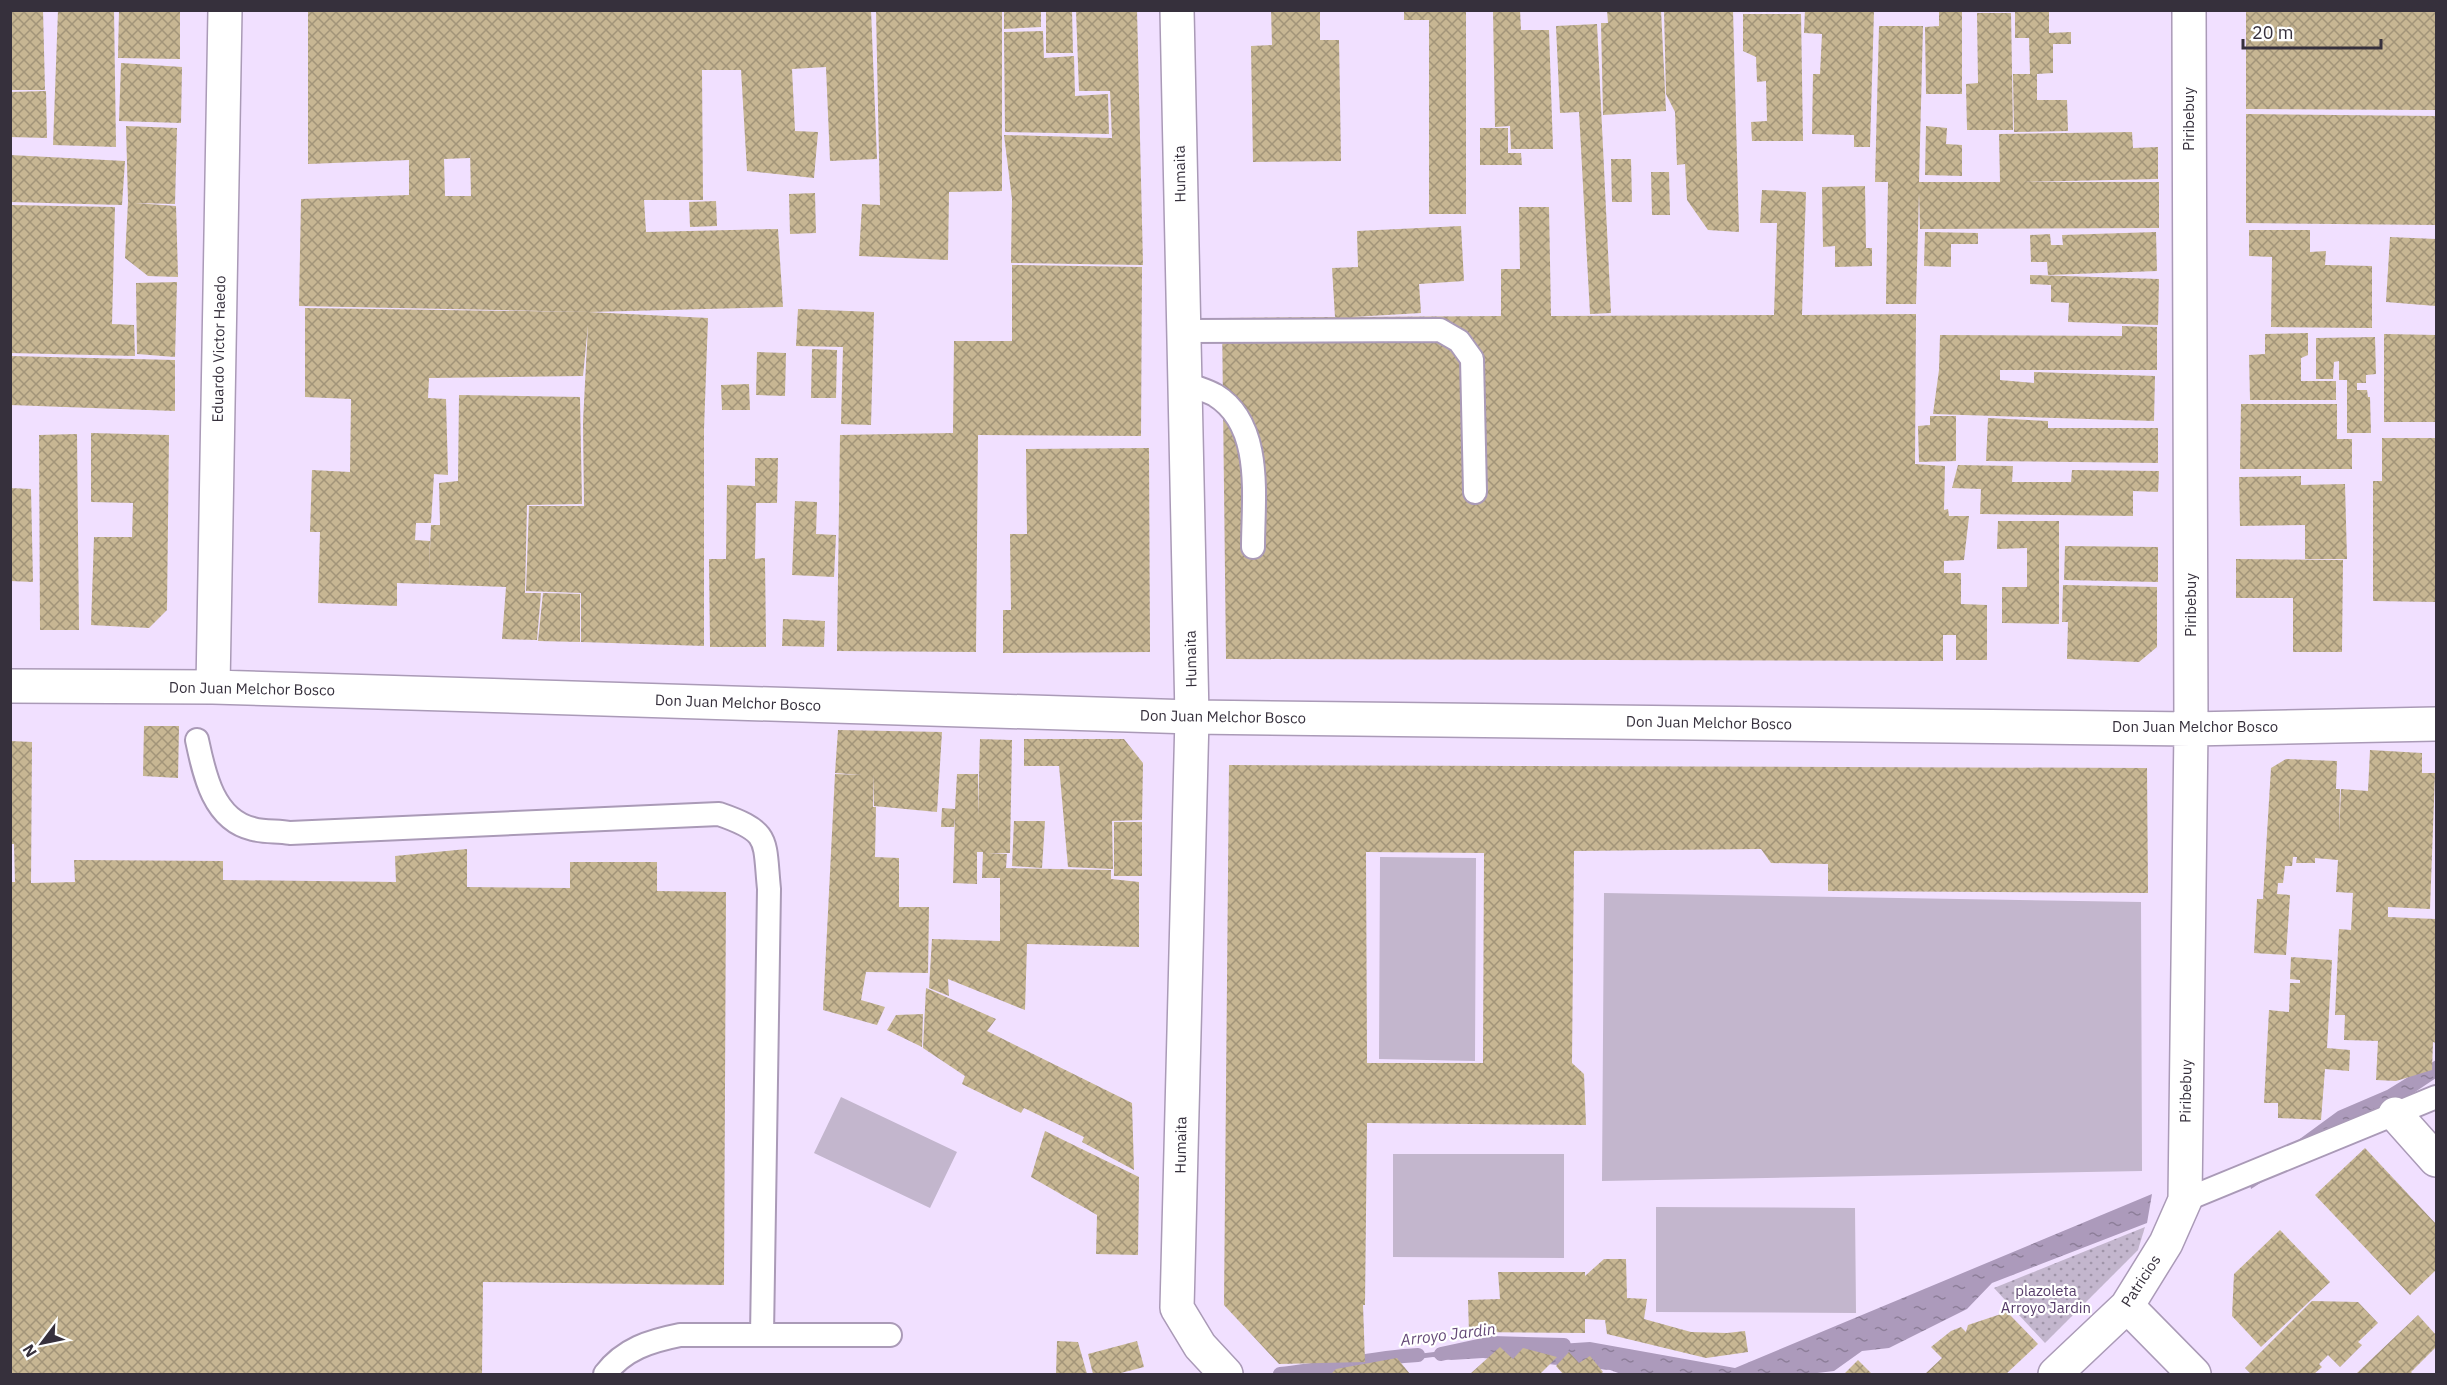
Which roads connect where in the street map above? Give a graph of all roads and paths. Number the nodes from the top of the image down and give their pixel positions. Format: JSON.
{"nodes":[{"id":1,"x":225,"y":10,"type":"edge"},
{"id":2,"x":1177,"y":10,"type":"edge"},
{"id":3,"x":2189,"y":10,"type":"edge"},
{"id":4,"x":1183,"y":331,"type":"junction"},
{"id":5,"x":1185,"y":383,"type":"junction"},
{"id":6,"x":1475,"y":492,"type":"dead end"},
{"id":7,"x":1253,"y":547,"type":"dead end"},
{"id":8,"x":10,"y":686,"type":"edge"},
{"id":9,"x":213,"y":687,"type":"junction"},
{"id":10,"x":1192,"y":717,"type":"junction"},
{"id":11,"x":2436,"y":724,"type":"edge"},
{"id":12,"x":2191,"y":729,"type":"junction"},
{"id":13,"x":197,"y":740,"type":"dead end"},
{"id":14,"x":2436,"y":1096,"type":"edge"},
{"id":15,"x":2394,"y":1114,"type":"junction"},
{"id":16,"x":2436,"y":1160,"type":"edge"},
{"id":17,"x":2185,"y":1200,"type":"junction"},
{"id":18,"x":2127,"y":1306,"type":"junction"},
{"id":19,"x":762,"y":1335,"type":"junction"},
{"id":20,"x":890,"y":1335,"type":"dead end"},
{"id":21,"x":605,"y":1374,"type":"edge"},
{"id":22,"x":1226,"y":1374,"type":"edge"},
{"id":23,"x":2055,"y":1374,"type":"edge"},
{"id":24,"x":2194,"y":1374,"type":"edge"}],
"edges":[{"from":1,"to":9,"type":"street","name":"Eduardo Victor Haedo"},
{"from":2,"to":4,"type":"street","name":"Humaita"},
{"from":3,"to":12,"type":"street","name":"Piribebuy"},
{"from":4,"to":5,"type":"street","name":"Humaita"},
{"from":4,"to":6,"type":"lane"},
{"from":5,"to":7,"type":"lane"},
{"from":5,"to":10,"type":"street","name":"Humaita"},
{"from":8,"to":9,"type":"street","name":"Don Juan Melchor Bosco"},
{"from":9,"to":10,"type":"street","name":"Don Juan Melchor Bosco"},
{"from":10,"to":12,"type":"street","name":"Don Juan Melchor Bosco"},
{"from":10,"to":22,"type":"street","name":"Humaita"},
{"from":11,"to":12,"type":"street","name":"Don Juan Melchor Bosco"},
{"from":12,"to":17,"type":"street","name":"Piribebuy"},
{"from":13,"to":19,"type":"lane"},
{"from":14,"to":15,"type":"lane"},
{"from":15,"to":16,"type":"street"},
{"from":15,"to":17,"type":"lane"},
{"from":17,"to":18,"type":"street","name":"Patricios"},
{"from":18,"to":23,"type":"street","name":"Patricios"},
{"from":18,"to":24,"type":"street"},
{"from":19,"to":20,"type":"lane"},
{"from":19,"to":21,"type":"lane"}]}
